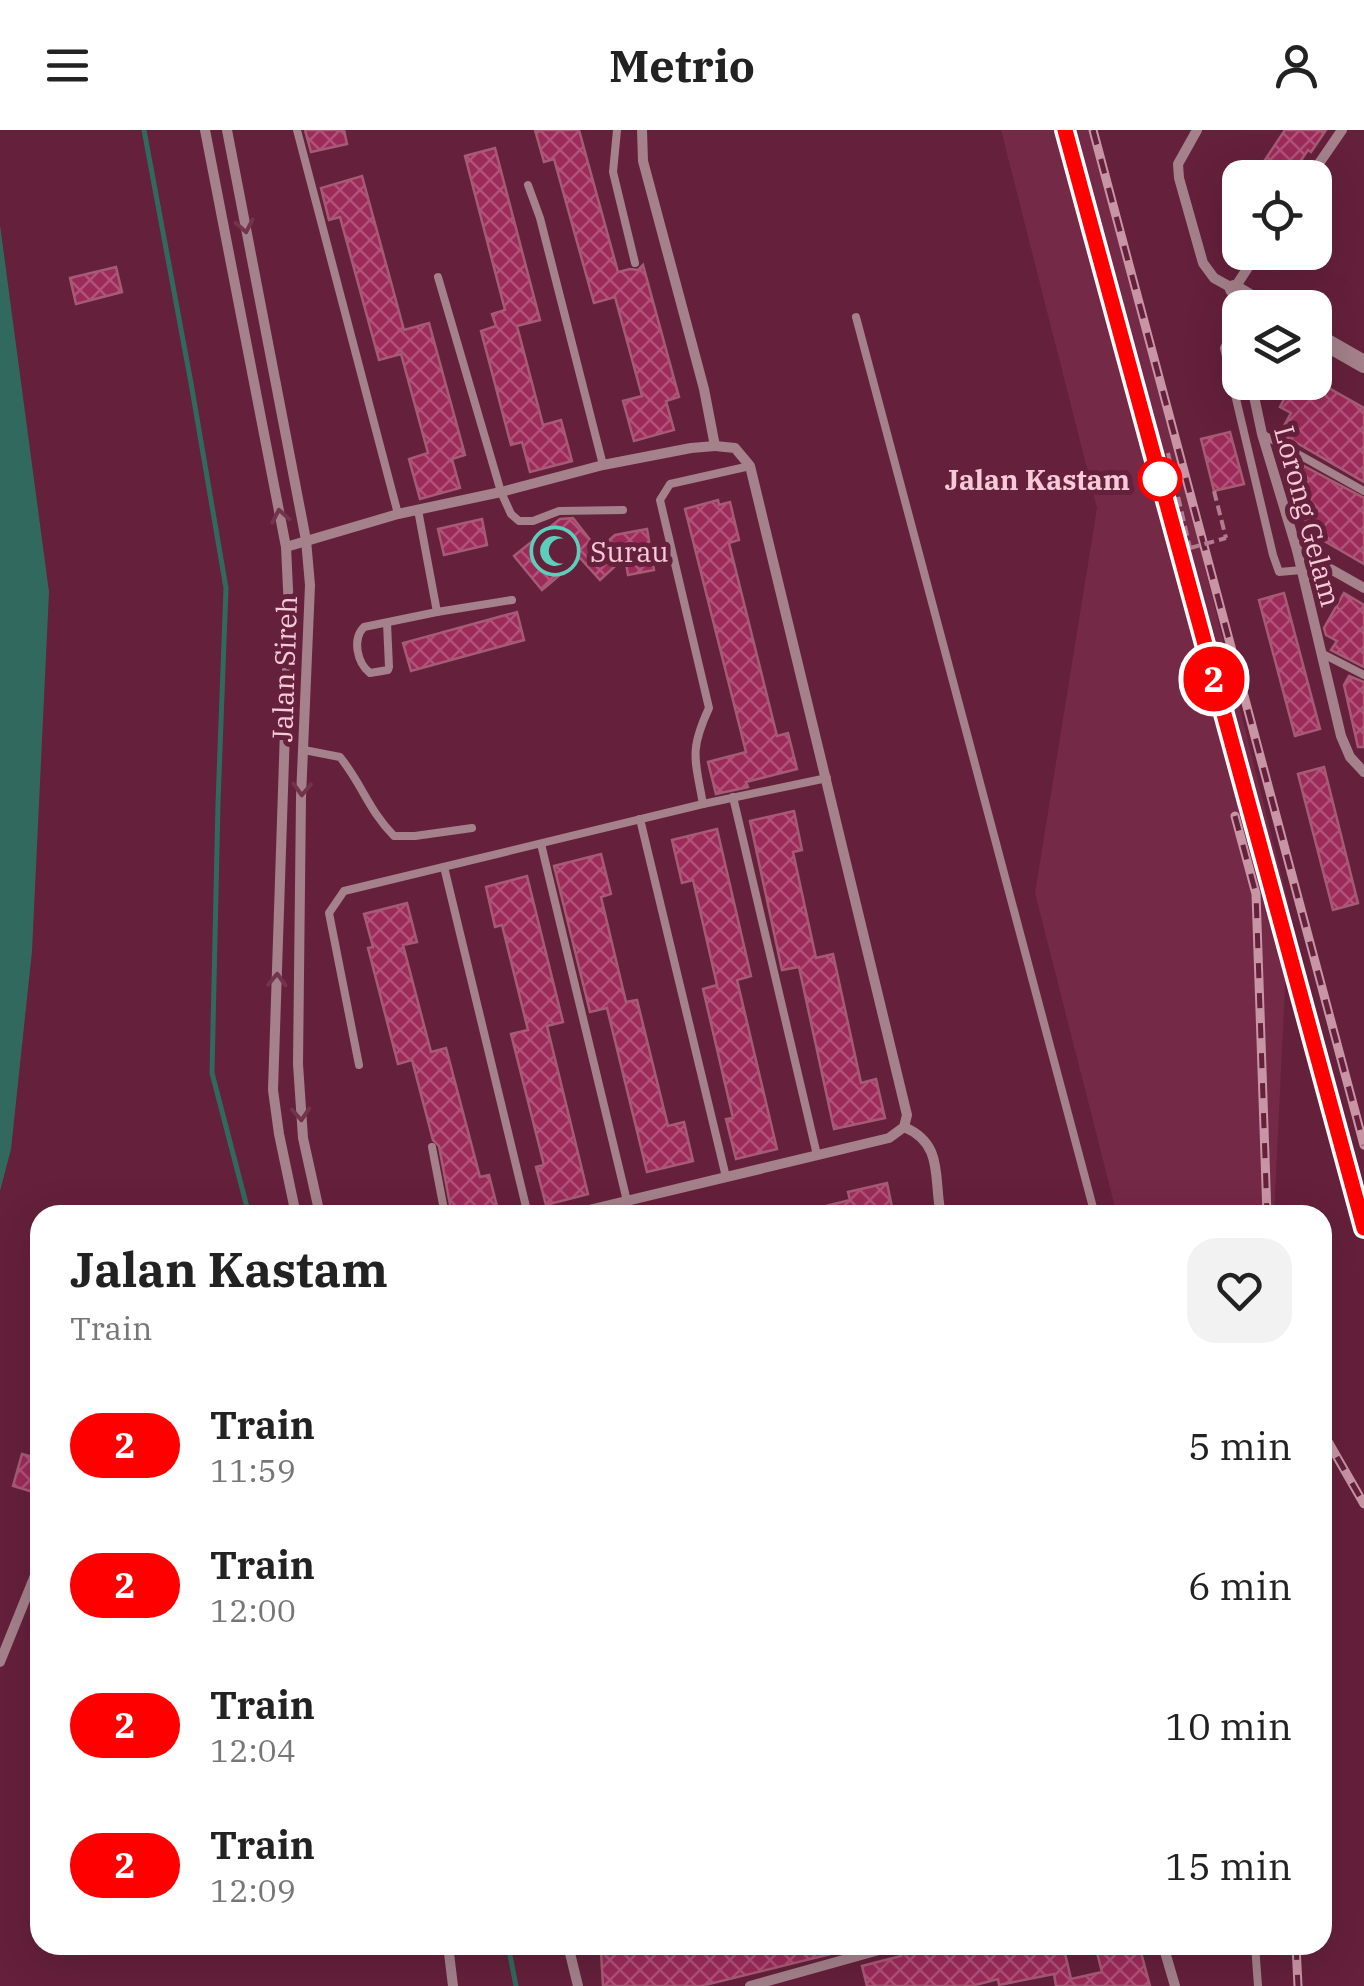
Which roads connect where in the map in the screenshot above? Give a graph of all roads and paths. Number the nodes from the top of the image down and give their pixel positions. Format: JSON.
{"nodes":[{"id":1,"x":205,"y":130,"type":"edge"},
{"id":2,"x":226,"y":130,"type":"edge"},
{"id":3,"x":297,"y":130,"type":"edge"},
{"id":4,"x":617,"y":130,"type":"edge"},
{"id":5,"x":642,"y":130,"type":"edge"},
{"id":6,"x":1197,"y":130,"type":"edge"},
{"id":7,"x":1342,"y":130,"type":"edge"},
{"id":8,"x":1322,"y":160,"type":"edge"},
{"id":9,"x":528,"y":185,"type":"dead end"},
{"id":10,"x":635,"y":263,"type":"dead end"},
{"id":11,"x":438,"y":278,"type":"dead end"},
{"id":12,"x":1233,"y":290,"type":"edge"},
{"id":13,"x":856,"y":317,"type":"dead end"},
{"id":14,"x":1332,"y":346,"type":"edge"},
{"id":15,"x":1364,"y":364,"type":"edge"},
{"id":16,"x":1236,"y":400,"type":"edge"},
{"id":17,"x":1255,"y":400,"type":"edge"},
{"id":18,"x":1262,"y":434,"type":"junction"},
{"id":19,"x":714,"y":446,"type":"junction"},
{"id":20,"x":1168,"y":453,"type":"dead end"},
{"id":21,"x":603,"y":465,"type":"junction"},
{"id":22,"x":750,"y":466,"type":"junction"},
{"id":23,"x":1214,"y":491,"type":"dead end"},
{"id":24,"x":1364,"y":491,"type":"edge"},
{"id":25,"x":501,"y":492,"type":"junction"},
{"id":26,"x":418,"y":510,"type":"junction"},
{"id":27,"x":623,"y":510,"type":"dead end"},
{"id":28,"x":398,"y":514,"type":"junction"},
{"id":29,"x":306,"y":540,"type":"junction"},
{"id":30,"x":286,"y":547,"type":"junction"},
{"id":31,"x":1297,"y":550,"type":"junction"},
{"id":32,"x":1302,"y":570,"type":"junction"},
{"id":33,"x":1364,"y":588,"type":"edge"},
{"id":34,"x":512,"y":600,"type":"dead end"},
{"id":35,"x":437,"y":612,"type":"junction"},
{"id":36,"x":387,"y":622,"type":"junction"},
{"id":37,"x":1321,"y":653,"type":"junction"},
{"id":38,"x":1364,"y":675,"type":"edge"},
{"id":39,"x":304,"y":750,"type":"junction"},
{"id":40,"x":1364,"y":772,"type":"edge"},
{"id":41,"x":827,"y":778,"type":"junction"},
{"id":42,"x":733,"y":798,"type":"junction"},
{"id":43,"x":704,"y":804,"type":"junction"},
{"id":44,"x":640,"y":819,"type":"junction"},
{"id":45,"x":472,"y":828,"type":"dead end"},
{"id":46,"x":541,"y":844,"type":"junction"},
{"id":47,"x":444,"y":867,"type":"junction"},
{"id":48,"x":360,"y":1064,"type":"dead end"},
{"id":49,"x":904,"y":1127,"type":"junction"},
{"id":50,"x":432,"y":1146,"type":"dead end"},
{"id":51,"x":817,"y":1155,"type":"junction"},
{"id":52,"x":726,"y":1177,"type":"junction"},
{"id":53,"x":628,"y":1201,"type":"junction"},
{"id":54,"x":294,"y":1205,"type":"edge"},
{"id":55,"x":318,"y":1205,"type":"edge"},
{"id":56,"x":443,"y":1205,"type":"edge"},
{"id":57,"x":526,"y":1205,"type":"edge"},
{"id":58,"x":611,"y":1205,"type":"edge"},
{"id":59,"x":941,"y":1205,"type":"edge"},
{"id":60,"x":1092,"y":1205,"type":"edge"},
{"id":61,"x":30,"y":1587,"type":"edge"},
{"id":62,"x":0,"y":1662,"type":"edge"},
{"id":63,"x":449,"y":1955,"type":"edge"},
{"id":64,"x":570,"y":1955,"type":"edge"},
{"id":65,"x":861,"y":1955,"type":"edge"},
{"id":66,"x":1166,"y":1955,"type":"edge"},
{"id":67,"x":1256,"y":1955,"type":"edge"},
{"id":68,"x":453,"y":1986,"type":"edge"},
{"id":69,"x":578,"y":1986,"type":"edge"},
{"id":70,"x":750,"y":1986,"type":"edge"},
{"id":71,"x":1175,"y":1986,"type":"edge"},
{"id":72,"x":1258,"y":1986,"type":"edge"}],
"edges":[{"from":30,"to":1,"type":"street","name":"Jalan Sireh","one_way":true},
{"from":2,"to":29,"type":"street","name":"Jalan Sireh","one_way":true},
{"from":3,"to":28,"type":"lane"},
{"from":4,"to":10,"type":"lane"},
{"from":5,"to":19,"type":"street"},
{"from":6,"to":12,"type":"street"},
{"from":7,"to":8,"type":"street"},
{"from":9,"to":21,"type":"lane"},
{"from":11,"to":25,"type":"lane"},
{"from":13,"to":60,"type":"lane"},
{"from":14,"to":15,"type":"street"},
{"from":16,"to":32,"type":"lane"},
{"from":17,"to":18,"type":"street","name":"Lorong Gelam"},
{"from":18,"to":24,"type":"lane"},
{"from":18,"to":31,"type":"street","name":"Lorong Gelam"},
{"from":19,"to":21,"type":"street"},
{"from":19,"to":22,"type":"street"},
{"from":20,"to":23,"type":"path","bridge":true},
{"from":21,"to":25,"type":"street"},
{"from":22,"to":41,"type":"street"},
{"from":22,"to":43,"type":"lane"},
{"from":25,"to":26,"type":"street"},
{"from":25,"to":27,"type":"lane"},
{"from":26,"to":28,"type":"street"},
{"from":26,"to":35,"type":"lane"},
{"from":28,"to":29,"type":"street"},
{"from":29,"to":30,"type":"street"},
{"from":29,"to":39,"type":"street","name":"Jalan Sireh"},
{"from":54,"to":30,"type":"street","name":"Jalan Sireh","one_way":true},
{"from":31,"to":32,"type":"street","name":"Lorong Gelam"},
{"from":31,"to":33,"type":"street"},
{"from":32,"to":37,"type":"street","name":"Lorong Gelam"},
{"from":34,"to":35,"type":"lane"},
{"from":35,"to":36,"type":"lane"},
{"from":36,"to":36,"type":"lane"},
{"from":37,"to":38,"type":"lane"},
{"from":37,"to":40,"type":"street","name":"Lorong Gelam"},
{"from":39,"to":45,"type":"lane"},
{"from":39,"to":55,"type":"street","name":"Jalan Sireh","one_way":true},
{"from":41,"to":42,"type":"lane"},
{"from":41,"to":49,"type":"street"},
{"from":42,"to":43,"type":"lane"},
{"from":42,"to":51,"type":"lane"},
{"from":43,"to":44,"type":"lane"},
{"from":44,"to":46,"type":"lane"},
{"from":44,"to":52,"type":"lane"},
{"from":46,"to":47,"type":"lane"},
{"from":46,"to":53,"type":"lane"},
{"from":47,"to":48,"type":"lane"},
{"from":47,"to":57,"type":"lane"},
{"from":49,"to":51,"type":"street"},
{"from":49,"to":59,"type":"street"},
{"from":50,"to":56,"type":"lane"},
{"from":51,"to":52,"type":"street"},
{"from":52,"to":53,"type":"street"},
{"from":53,"to":58,"type":"street"},
{"from":61,"to":62,"type":"street"},
{"from":63,"to":68,"type":"street"},
{"from":64,"to":69,"type":"street"},
{"from":65,"to":70,"type":"street"},
{"from":66,"to":71,"type":"street"},
{"from":67,"to":72,"type":"lane"}]}
